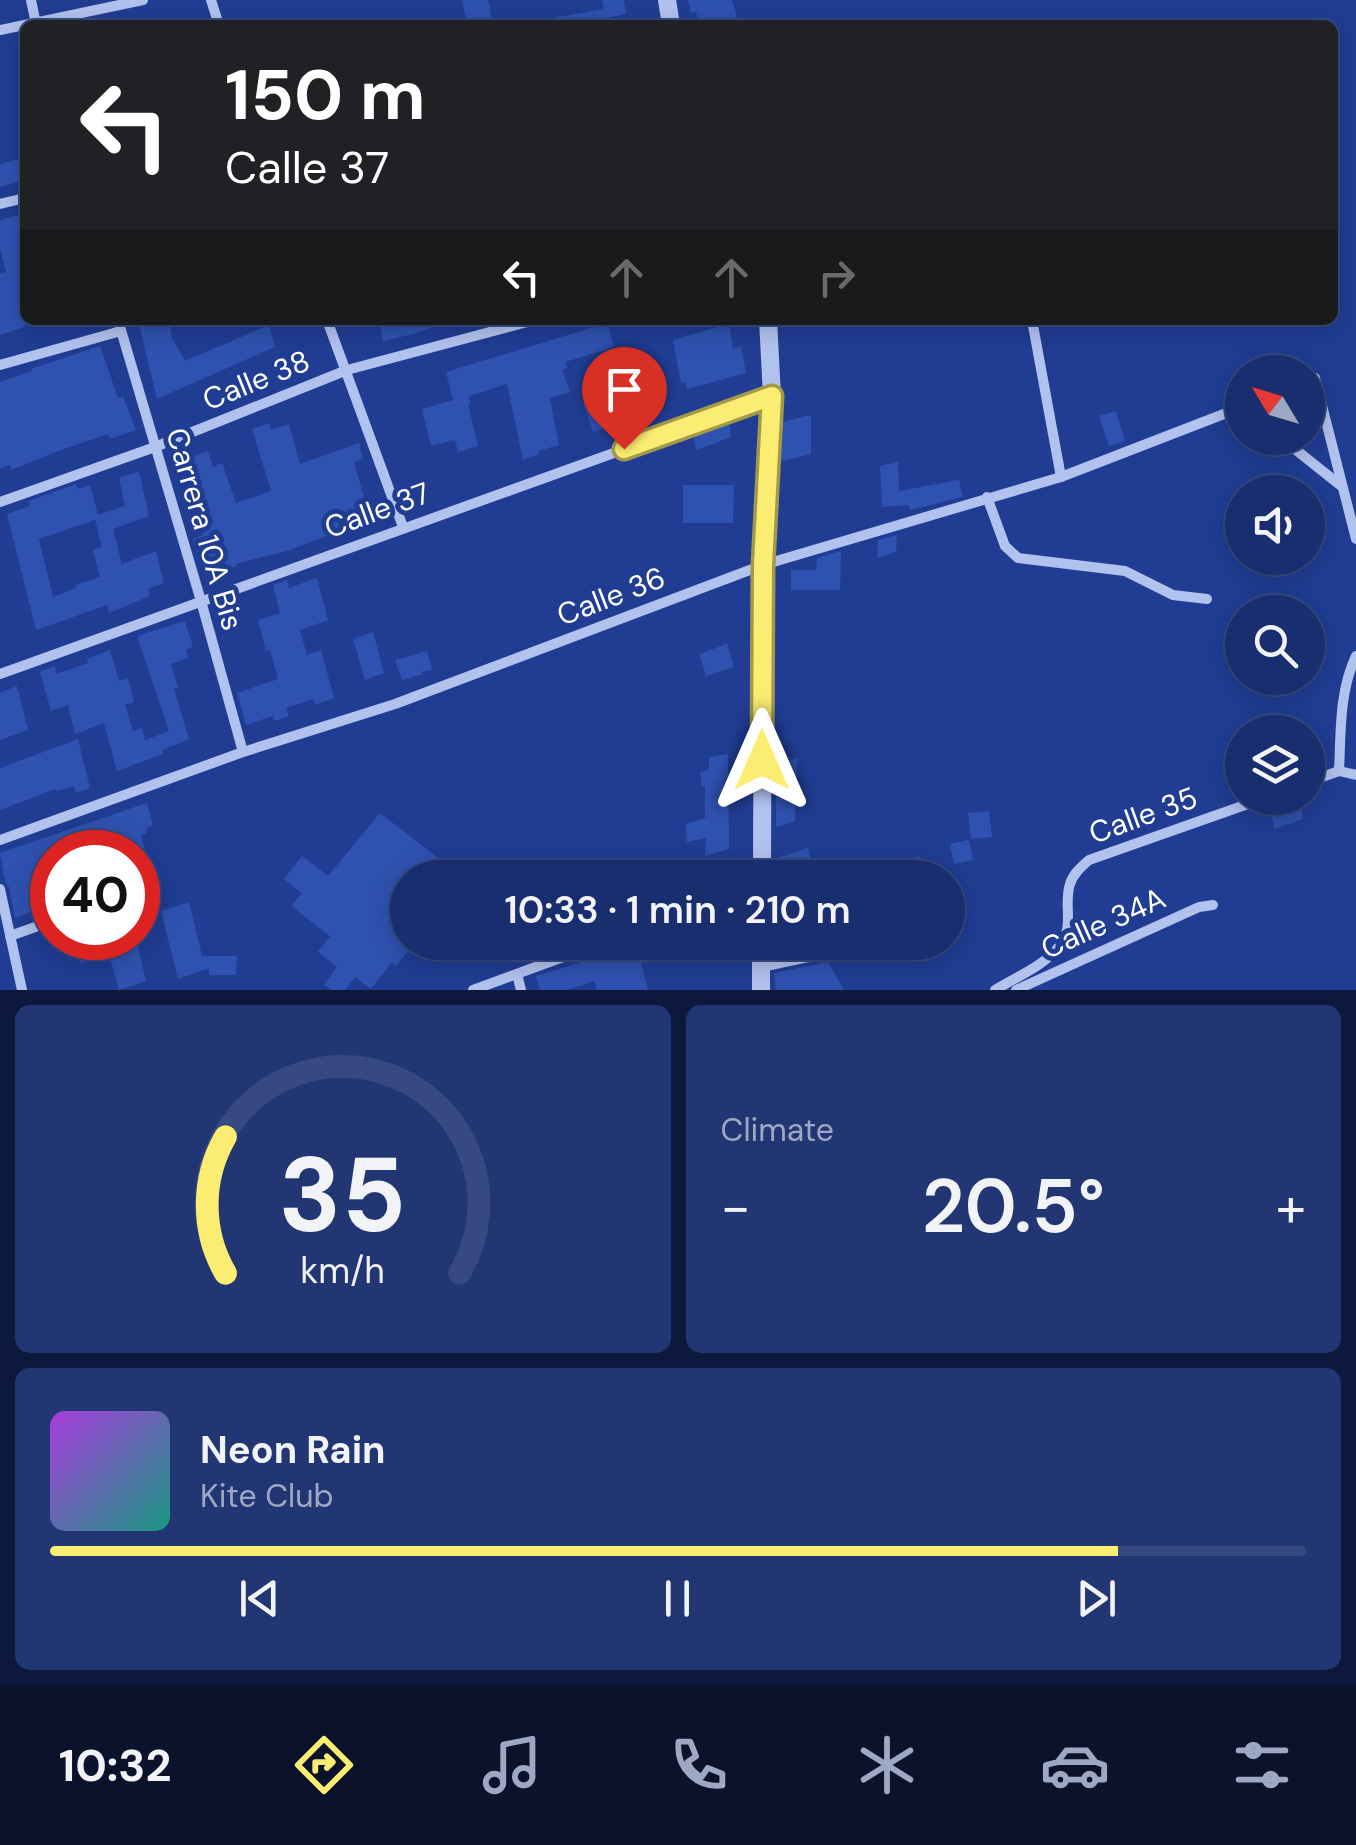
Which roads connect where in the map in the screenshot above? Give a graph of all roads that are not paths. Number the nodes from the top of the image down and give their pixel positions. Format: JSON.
{"nodes":[{"id":1,"x":143,"y":0,"type":"edge"},
{"id":2,"x":50,"y":20,"type":"edge"},
{"id":3,"x":329,"y":325,"type":"edge"},
{"id":4,"x":516,"y":325,"type":"edge"},
{"id":5,"x":768,"y":325,"type":"edge"},
{"id":6,"x":1033,"y":325,"type":"edge"},
{"id":7,"x":120,"y":326,"type":"edge"},
{"id":8,"x":0,"y":365,"type":"edge"},
{"id":9,"x":347,"y":370,"type":"junction"},
{"id":10,"x":772,"y":396,"type":"junction"},
{"id":11,"x":1225,"y":413,"type":"edge"},
{"id":12,"x":1325,"y":429,"type":"edge"},
{"id":13,"x":155,"y":446,"type":"junction"},
{"id":14,"x":1303,"y":455,"type":"edge"},
{"id":15,"x":1061,"y":476,"type":"junction"},
{"id":16,"x":1341,"y":485,"type":"junction"},
{"id":17,"x":987,"y":497,"type":"junction"},
{"id":18,"x":0,"y":502,"type":"edge"},
{"id":19,"x":403,"y":527,"type":"junction"},
{"id":20,"x":1356,"y":539,"type":"edge"},
{"id":21,"x":763,"y":565,"type":"junction"},
{"id":22,"x":1206,"y":599,"type":"dead end"},
{"id":23,"x":202,"y":600,"type":"junction"},
{"id":24,"x":1356,"y":656,"type":"edge"},
{"id":25,"x":0,"y":674,"type":"edge"},
{"id":26,"x":242,"y":752,"type":"junction"},
{"id":27,"x":1338,"y":772,"type":"junction"},
{"id":28,"x":1356,"y":775,"type":"edge"},
{"id":29,"x":1325,"y":776,"type":"edge"},
{"id":30,"x":1225,"y":812,"type":"edge"},
{"id":31,"x":0,"y":840,"type":"edge"},
{"id":32,"x":762,"y":860,"type":"edge"},
{"id":33,"x":0,"y":889,"type":"edge"},
{"id":34,"x":1213,"y":904,"type":"dead end"},
{"id":35,"x":30,"y":929,"type":"edge"},
{"id":36,"x":10,"y":936,"type":"junction"},
{"id":37,"x":555,"y":960,"type":"edge"},
{"id":38,"x":761,"y":960,"type":"edge"},
{"id":39,"x":794,"y":960,"type":"edge"},
{"id":40,"x":761,"y":967,"type":"junction"},
{"id":41,"x":517,"y":974,"type":"junction"},
{"id":42,"x":22,"y":990,"type":"edge"},
{"id":43,"x":473,"y":990,"type":"edge"},
{"id":44,"x":521,"y":990,"type":"edge"},
{"id":45,"x":762,"y":990,"type":"edge"},
{"id":46,"x":995,"y":990,"type":"edge"},
{"id":47,"x":1016,"y":990,"type":"edge"}],
"edges":[{"from":1,"to":2,"type":"street"},
{"from":3,"to":9,"type":"street"},
{"from":4,"to":9,"type":"street","name":"Calle 38"},
{"from":5,"to":10,"type":"street"},
{"from":6,"to":15,"type":"street"},
{"from":7,"to":8,"type":"street"},
{"from":7,"to":13,"type":"street","name":"Carrera 10A Bis"},
{"from":9,"to":13,"type":"street","name":"Calle 38"},
{"from":9,"to":19,"type":"street"},
{"from":10,"to":19,"type":"street","name":"Calle 37"},
{"from":10,"to":21,"type":"street"},
{"from":11,"to":15,"type":"street","name":"Calle 36"},
{"from":12,"to":16,"type":"street"},
{"from":13,"to":18,"type":"street","name":"Calle 38"},
{"from":13,"to":23,"type":"street","name":"Carrera 10A Bis"},
{"from":14,"to":16,"type":"street"},
{"from":15,"to":17,"type":"street","name":"Calle 36"},
{"from":16,"to":20,"type":"street"},
{"from":17,"to":21,"type":"street","name":"Calle 36"},
{"from":17,"to":22,"type":"street"},
{"from":19,"to":23,"type":"street","name":"Calle 37"},
{"from":21,"to":26,"type":"street","name":"Calle 36"},
{"from":21,"to":32,"type":"street"},
{"from":23,"to":25,"type":"street","name":"Calle 37"},
{"from":23,"to":26,"type":"street","name":"Carrera 10A Bis"},
{"from":24,"to":27,"type":"street"},
{"from":26,"to":31,"type":"street","name":"Calle 36"},
{"from":27,"to":28,"type":"street"},
{"from":27,"to":29,"type":"street"},
{"from":30,"to":46,"type":"street","name":"Calle 35"},
{"from":33,"to":36,"type":"street"},
{"from":34,"to":47,"type":"street","name":"Calle 34A"},
{"from":35,"to":36,"type":"street"},
{"from":36,"to":42,"type":"street"},
{"from":37,"to":41,"type":"street"},
{"from":38,"to":40,"type":"street"},
{"from":39,"to":40,"type":"street"},
{"from":40,"to":45,"type":"street"},
{"from":41,"to":43,"type":"street"},
{"from":41,"to":44,"type":"street"}]}
